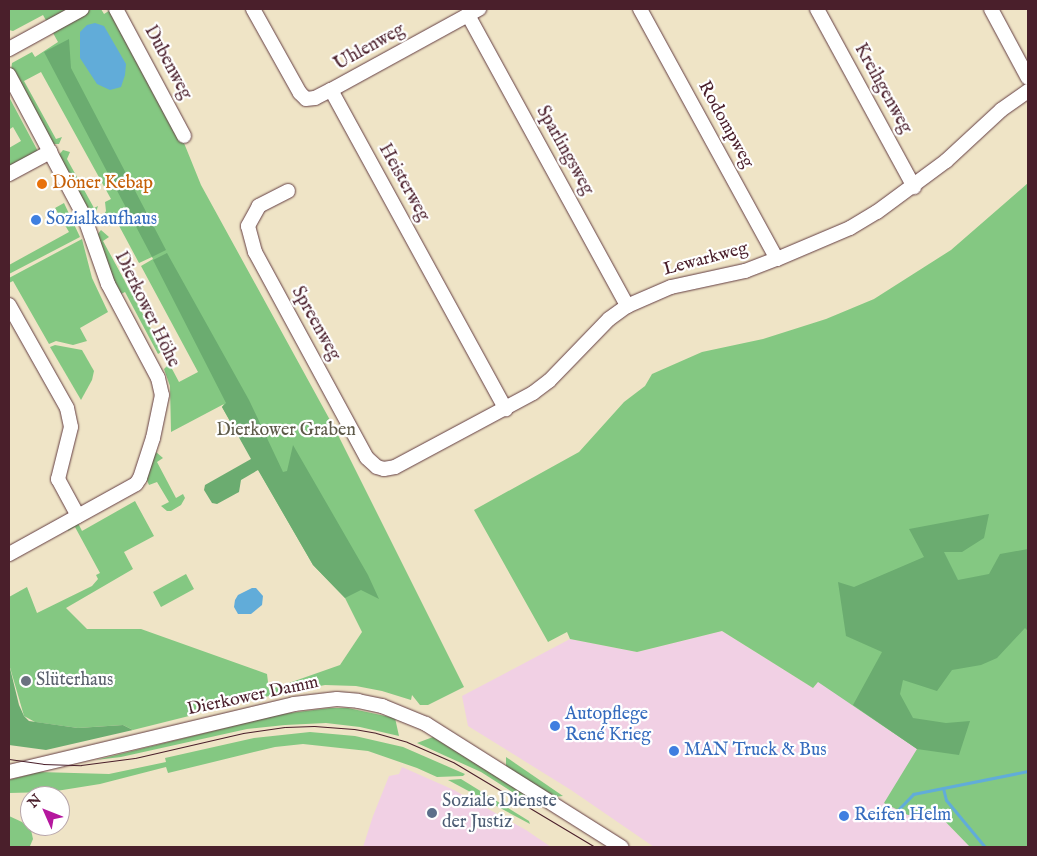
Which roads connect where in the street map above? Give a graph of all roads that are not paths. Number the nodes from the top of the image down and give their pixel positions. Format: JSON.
{"nodes":[{"id":1,"x":82,"y":9,"type":"edge"},
{"id":2,"x":116,"y":9,"type":"edge"},
{"id":3,"x":253,"y":9,"type":"edge"},
{"id":4,"x":640,"y":9,"type":"edge"},
{"id":5,"x":817,"y":9,"type":"edge"},
{"id":6,"x":991,"y":9,"type":"edge"},
{"id":7,"x":473,"y":12,"type":"edge"},
{"id":8,"x":9,"y":49,"type":"edge"},
{"id":9,"x":9,"y":75,"type":"edge"},
{"id":10,"x":1028,"y":78,"type":"edge"},
{"id":11,"x":331,"y":90,"type":"junction"},
{"id":12,"x":1028,"y":91,"type":"edge"},
{"id":13,"x":184,"y":136,"type":"dead end"},
{"id":14,"x":50,"y":152,"type":"junction"},
{"id":15,"x":9,"y":174,"type":"edge"},
{"id":16,"x":914,"y":187,"type":"junction"},
{"id":17,"x":288,"y":191,"type":"dead end"},
{"id":18,"x":777,"y":259,"type":"junction"},
{"id":19,"x":9,"y":305,"type":"edge"},
{"id":20,"x":627,"y":306,"type":"junction"},
{"id":21,"x":506,"y":409,"type":"junction"},
{"id":22,"x":395,"y":467,"type":"joint"},
{"id":23,"x":78,"y":516,"type":"junction"},
{"id":24,"x":9,"y":554,"type":"edge"},
{"id":25,"x":9,"y":772,"type":"edge"},
{"id":26,"x":621,"y":847,"type":"edge"}],
"edges":[{"from":1,"to":8,"type":"street"},
{"from":2,"to":13,"type":"street","name":"Dubenweg"},
{"from":3,"to":11,"type":"street"},
{"from":4,"to":18,"type":"street","name":"Rodompweg"},
{"from":5,"to":16,"type":"street","name":"Kreihgenweg"},
{"from":6,"to":10,"type":"street"},
{"from":7,"to":11,"type":"street","name":"Uhlenweg"},
{"from":7,"to":20,"type":"street","name":"Sparlingsweg"},
{"from":9,"to":14,"type":"street","name":"Dierkower Höhe"},
{"from":11,"to":21,"type":"street","name":"Heisterweg"},
{"from":12,"to":16,"type":"street","name":"Lewarkweg"},
{"from":14,"to":15,"type":"street"},
{"from":14,"to":23,"type":"street","name":"Dierkower Höhe"},
{"from":16,"to":18,"type":"street","name":"Lewarkweg"},
{"from":17,"to":22,"type":"street","name":"Spreenweg"},
{"from":18,"to":20,"type":"street","name":"Lewarkweg"},
{"from":19,"to":23,"type":"street"},
{"from":20,"to":21,"type":"street","name":"Lewarkweg"},
{"from":21,"to":22,"type":"street","name":"Lewarkweg"},
{"from":23,"to":24,"type":"street","name":"Dierkower Höhe"},
{"from":25,"to":26,"type":"street","name":"Dierkower Damm"}]}
